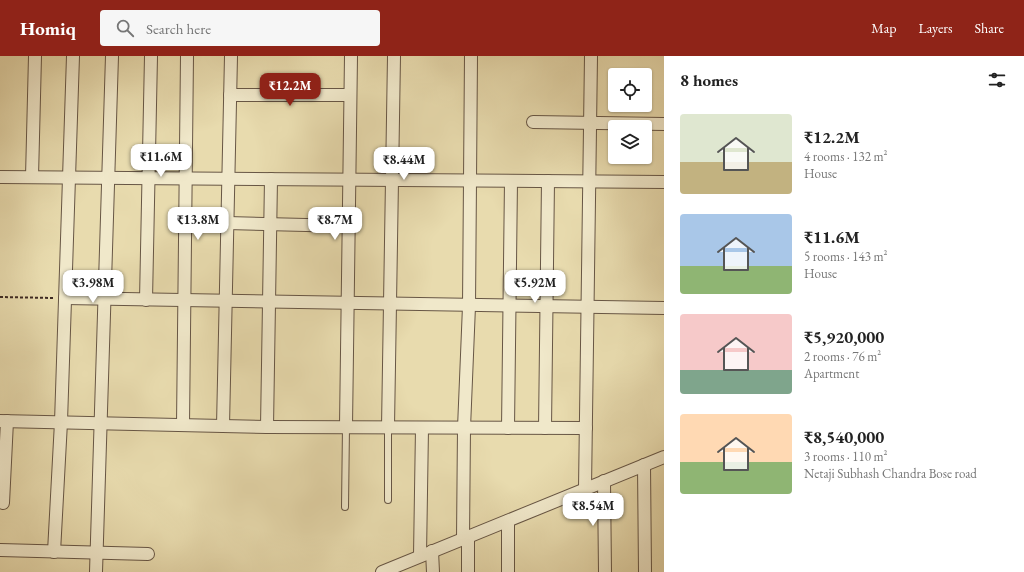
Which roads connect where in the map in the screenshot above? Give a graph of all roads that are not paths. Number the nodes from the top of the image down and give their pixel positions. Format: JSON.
{"nodes":[{"id":1,"x":35,"y":56,"type":"edge"},
{"id":2,"x":73,"y":56,"type":"edge"},
{"id":3,"x":112,"y":56,"type":"edge"},
{"id":4,"x":151,"y":56,"type":"edge"},
{"id":5,"x":187,"y":56,"type":"edge"},
{"id":6,"x":231,"y":56,"type":"edge"},
{"id":7,"x":351,"y":56,"type":"edge"},
{"id":8,"x":394,"y":56,"type":"edge"},
{"id":9,"x":471,"y":56,"type":"edge"},
{"id":10,"x":591,"y":56,"type":"edge"},
{"id":11,"x":230,"y":95,"type":"junction"},
{"id":12,"x":350,"y":95,"type":"junction"},
{"id":13,"x":533,"y":122,"type":"dead end"},
{"id":14,"x":590,"y":122,"type":"junction"},
{"id":15,"x":664,"y":124,"type":"edge"},
{"id":16,"x":0,"y":177,"type":"edge"},
{"id":17,"x":32,"y":178,"type":"junction"},
{"id":18,"x":69,"y":178,"type":"junction"},
{"id":19,"x":108,"y":178,"type":"junction"},
{"id":20,"x":149,"y":178,"type":"junction"},
{"id":21,"x":186,"y":178,"type":"junction"},
{"id":22,"x":228,"y":179,"type":"junction"},
{"id":23,"x":271,"y":179,"type":"junction"},
{"id":24,"x":349,"y":180,"type":"junction"},
{"id":25,"x":392,"y":180,"type":"junction"},
{"id":26,"x":470,"y":181,"type":"junction"},
{"id":27,"x":511,"y":181,"type":"junction"},
{"id":28,"x":548,"y":181,"type":"junction"},
{"id":29,"x":589,"y":182,"type":"junction"},
{"id":30,"x":664,"y":182,"type":"edge"},
{"id":31,"x":227,"y":223,"type":"junction"},
{"id":32,"x":271,"y":224,"type":"junction"},
{"id":33,"x":348,"y":226,"type":"junction"},
{"id":34,"x":66,"y":298,"type":"junction"},
{"id":35,"x":106,"y":299,"type":"junction"},
{"id":36,"x":146,"y":300,"type":"junction"},
{"id":37,"x":186,"y":301,"type":"junction"},
{"id":38,"x":226,"y":301,"type":"junction"},
{"id":39,"x":270,"y":302,"type":"junction"},
{"id":40,"x":346,"y":304,"type":"junction"},
{"id":41,"x":390,"y":305,"type":"junction"},
{"id":42,"x":468,"y":306,"type":"junction"},
{"id":43,"x":509,"y":307,"type":"junction"},
{"id":44,"x":546,"y":307,"type":"junction"},
{"id":45,"x":588,"y":308,"type":"junction"},
{"id":46,"x":664,"y":308,"type":"edge"},
{"id":47,"x":4,"y":421,"type":"edge"},
{"id":48,"x":61,"y":422,"type":"junction"},
{"id":49,"x":101,"y":423,"type":"junction"},
{"id":50,"x":183,"y":425,"type":"junction"},
{"id":51,"x":223,"y":426,"type":"junction"},
{"id":52,"x":346,"y":426,"type":"junction"},
{"id":53,"x":267,"y":427,"type":"junction"},
{"id":54,"x":388,"y":427,"type":"junction"},
{"id":55,"x":422,"y":428,"type":"junction"},
{"id":56,"x":464,"y":428,"type":"junction"},
{"id":57,"x":508,"y":428,"type":"junction"},
{"id":58,"x":545,"y":428,"type":"junction"},
{"id":59,"x":586,"y":428,"type":"junction"},
{"id":60,"x":664,"y":457,"type":"edge"},
{"id":61,"x":644,"y":465,"type":"junction"},
{"id":62,"x":604,"y":481,"type":"junction"},
{"id":63,"x":585,"y":489,"type":"junction"},
{"id":64,"x":388,"y":500,"type":"dead end"},
{"id":65,"x":3,"y":503,"type":"dead end"},
{"id":66,"x":345,"y":507,"type":"dead end"},
{"id":67,"x":508,"y":521,"type":"junction"},
{"id":68,"x":466,"y":538,"type":"junction"},
{"id":69,"x":0,"y":550,"type":"edge"},
{"id":70,"x":432,"y":551,"type":"junction"},
{"id":71,"x":54,"y":552,"type":"junction"},
{"id":72,"x":97,"y":553,"type":"junction"},
{"id":73,"x":148,"y":554,"type":"dead end"},
{"id":74,"x":420,"y":556,"type":"junction"},
{"id":75,"x":96,"y":572,"type":"edge"},
{"id":76,"x":382,"y":572,"type":"edge"},
{"id":77,"x":433,"y":572,"type":"edge"},
{"id":78,"x":468,"y":572,"type":"edge"},
{"id":79,"x":508,"y":572,"type":"edge"},
{"id":80,"x":605,"y":572,"type":"edge"},
{"id":81,"x":646,"y":572,"type":"edge"}],
"edges":[{"from":1,"to":17,"type":"street"},
{"from":2,"to":18,"type":"street"},
{"from":3,"to":19,"type":"street"},
{"from":4,"to":20,"type":"street"},
{"from":5,"to":21,"type":"street"},
{"from":6,"to":11,"type":"street"},
{"from":7,"to":12,"type":"street"},
{"from":8,"to":25,"type":"street"},
{"from":9,"to":26,"type":"street"},
{"from":10,"to":14,"type":"street"},
{"from":11,"to":12,"type":"street"},
{"from":11,"to":22,"type":"street"},
{"from":12,"to":24,"type":"street"},
{"from":13,"to":14,"type":"street"},
{"from":14,"to":15,"type":"street"},
{"from":14,"to":29,"type":"street"},
{"from":16,"to":17,"type":"street"},
{"from":17,"to":18,"type":"street"},
{"from":18,"to":19,"type":"street"},
{"from":18,"to":34,"type":"street"},
{"from":19,"to":20,"type":"street"},
{"from":19,"to":35,"type":"street"},
{"from":20,"to":21,"type":"street"},
{"from":20,"to":36,"type":"street"},
{"from":21,"to":22,"type":"street"},
{"from":21,"to":37,"type":"street"},
{"from":22,"to":23,"type":"street"},
{"from":22,"to":31,"type":"street"},
{"from":23,"to":24,"type":"street"},
{"from":23,"to":32,"type":"street"},
{"from":24,"to":25,"type":"street"},
{"from":24,"to":33,"type":"street"},
{"from":25,"to":26,"type":"street"},
{"from":25,"to":41,"type":"street"},
{"from":26,"to":27,"type":"street"},
{"from":26,"to":42,"type":"street"},
{"from":27,"to":28,"type":"street"},
{"from":27,"to":43,"type":"street"},
{"from":28,"to":29,"type":"street"},
{"from":28,"to":44,"type":"street"},
{"from":29,"to":30,"type":"street"},
{"from":29,"to":45,"type":"street"},
{"from":31,"to":32,"type":"street"},
{"from":31,"to":38,"type":"street"},
{"from":32,"to":33,"type":"street"},
{"from":32,"to":39,"type":"street"},
{"from":33,"to":40,"type":"street"},
{"from":34,"to":35,"type":"street"},
{"from":34,"to":48,"type":"street"},
{"from":35,"to":36,"type":"street"},
{"from":35,"to":49,"type":"street"},
{"from":36,"to":37,"type":"street"},
{"from":37,"to":38,"type":"street"},
{"from":37,"to":50,"type":"street"},
{"from":38,"to":39,"type":"street"},
{"from":38,"to":51,"type":"street"},
{"from":39,"to":40,"type":"street"},
{"from":39,"to":53,"type":"street"},
{"from":40,"to":41,"type":"street"},
{"from":40,"to":52,"type":"street"},
{"from":41,"to":42,"type":"street"},
{"from":41,"to":54,"type":"street"},
{"from":42,"to":43,"type":"street"},
{"from":42,"to":56,"type":"street"},
{"from":43,"to":44,"type":"street"},
{"from":43,"to":57,"type":"street"},
{"from":44,"to":45,"type":"street"},
{"from":44,"to":58,"type":"street"},
{"from":45,"to":46,"type":"street"},
{"from":45,"to":59,"type":"street"},
{"from":47,"to":48,"type":"street"},
{"from":47,"to":65,"type":"street"},
{"from":48,"to":49,"type":"street"},
{"from":48,"to":71,"type":"street"},
{"from":49,"to":50,"type":"street"},
{"from":49,"to":72,"type":"street"},
{"from":50,"to":51,"type":"street"},
{"from":51,"to":53,"type":"street"},
{"from":52,"to":53,"type":"street"},
{"from":52,"to":54,"type":"street"},
{"from":52,"to":66,"type":"lane"},
{"from":54,"to":55,"type":"street"},
{"from":54,"to":64,"type":"lane"},
{"from":55,"to":56,"type":"street"},
{"from":55,"to":74,"type":"street"},
{"from":56,"to":57,"type":"street"},
{"from":56,"to":68,"type":"street"},
{"from":57,"to":58,"type":"street"},
{"from":58,"to":59,"type":"street"},
{"from":59,"to":63,"type":"street"},
{"from":60,"to":61,"type":"street"},
{"from":61,"to":62,"type":"street"},
{"from":61,"to":81,"type":"street"},
{"from":62,"to":63,"type":"street"},
{"from":62,"to":80,"type":"street"},
{"from":63,"to":67,"type":"street"},
{"from":67,"to":68,"type":"street"},
{"from":67,"to":79,"type":"street"},
{"from":68,"to":70,"type":"street"},
{"from":68,"to":78,"type":"street"},
{"from":69,"to":71,"type":"street"},
{"from":70,"to":74,"type":"street"},
{"from":70,"to":77,"type":"street"},
{"from":71,"to":72,"type":"street"},
{"from":72,"to":73,"type":"street"},
{"from":72,"to":75,"type":"street"},
{"from":74,"to":76,"type":"street"}]}
